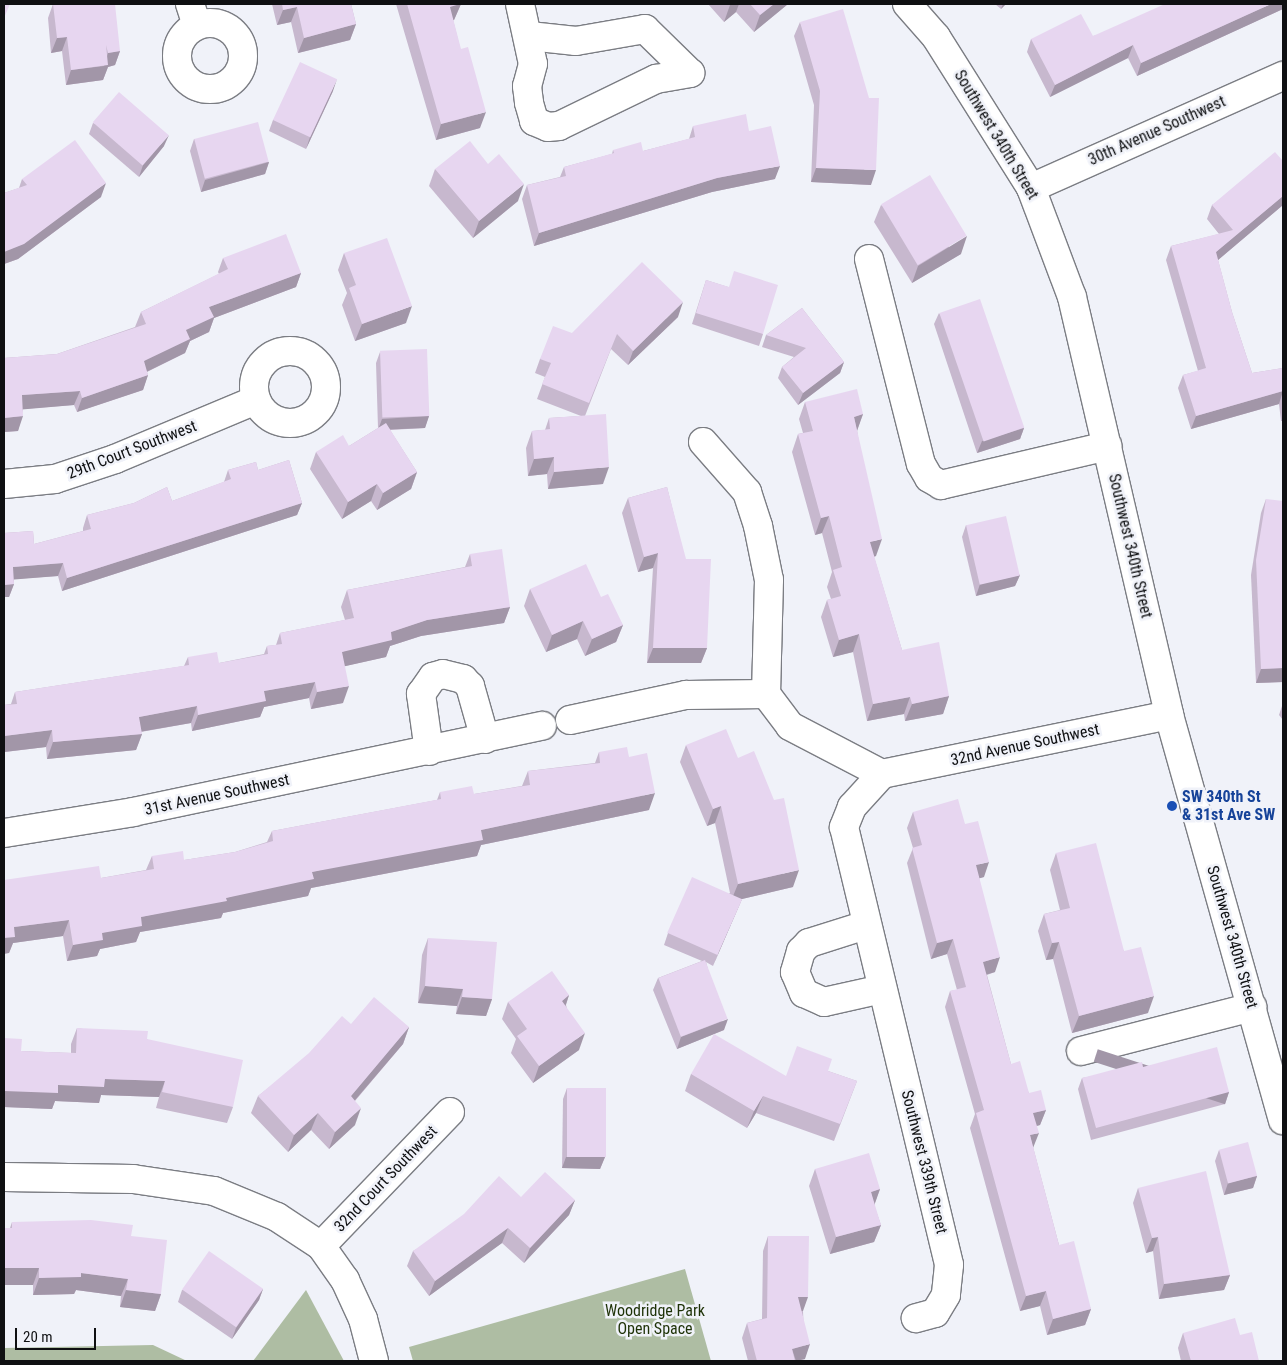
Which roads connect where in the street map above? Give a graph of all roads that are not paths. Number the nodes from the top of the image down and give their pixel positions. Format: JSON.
{"nodes":[{"id":1,"x":520,"y":4,"type":"edge"},
{"id":2,"x":907,"y":4,"type":"edge"},
{"id":3,"x":529,"y":36,"type":"junction"},
{"id":4,"x":1283,"y":76,"type":"edge"},
{"id":5,"x":1030,"y":188,"type":"junction"},
{"id":6,"x":869,"y":259,"type":"dead end"},
{"id":7,"x":256,"y":400,"type":"dead end"},
{"id":8,"x":703,"y":442,"type":"dead end"},
{"id":9,"x":1107,"y":446,"type":"junction"},
{"id":10,"x":4,"y":484,"type":"edge"},
{"id":11,"x":766,"y":694,"type":"junction"},
{"id":12,"x":1169,"y":715,"type":"junction"},
{"id":13,"x":570,"y":720,"type":"dead end"},
{"id":14,"x":542,"y":726,"type":"dead end"},
{"id":15,"x":485,"y":739,"type":"junction"},
{"id":16,"x":429,"y":751,"type":"junction"},
{"id":17,"x":882,"y":774,"type":"junction"},
{"id":18,"x":4,"y":834,"type":"edge"},
{"id":19,"x":866,"y":925,"type":"junction"},
{"id":20,"x":882,"y":989,"type":"junction"},
{"id":21,"x":1252,"y":1007,"type":"junction"},
{"id":22,"x":1081,"y":1051,"type":"dead end"},
{"id":23,"x":450,"y":1112,"type":"dead end"},
{"id":24,"x":1283,"y":1120,"type":"edge"},
{"id":25,"x":4,"y":1177,"type":"edge"},
{"id":26,"x":321,"y":1246,"type":"junction"},
{"id":27,"x":916,"y":1318,"type":"dead end"},
{"id":28,"x":374,"y":1361,"type":"edge"}],
"edges":[{"from":1,"to":3,"type":"street"},
{"from":2,"to":5,"type":"street","name":"Southwest 340th Street"},
{"from":3,"to":3,"type":"street"},
{"from":4,"to":5,"type":"street","name":"30th Avenue Southwest"},
{"from":5,"to":9,"type":"street","name":"Southwest 340th Street"},
{"from":6,"to":9,"type":"street"},
{"from":7,"to":10,"type":"street","name":"29th Court Southwest"},
{"from":8,"to":11,"type":"street"},
{"from":9,"to":12,"type":"street","name":"Southwest 340th Street"},
{"from":11,"to":13,"type":"street"},
{"from":11,"to":17,"type":"street"},
{"from":12,"to":17,"type":"street","name":"32nd Avenue Southwest"},
{"from":12,"to":21,"type":"street","name":"Southwest 340th Street"},
{"from":14,"to":15,"type":"street","name":"31st Avenue Southwest"},
{"from":15,"to":16,"type":"street","name":"31st Avenue Southwest"},
{"from":15,"to":16,"type":"street"},
{"from":16,"to":18,"type":"street","name":"31st Avenue Southwest"},
{"from":17,"to":19,"type":"street","name":"Southwest 339th Street"},
{"from":19,"to":20,"type":"street","name":"Southwest 339th Street"},
{"from":19,"to":20,"type":"street"},
{"from":20,"to":27,"type":"street","name":"Southwest 339th Street"},
{"from":21,"to":22,"type":"street"},
{"from":21,"to":24,"type":"street","name":"Southwest 340th Street"},
{"from":23,"to":26,"type":"street","name":"32nd Court Southwest"},
{"from":25,"to":26,"type":"street"},
{"from":26,"to":28,"type":"street"}]}
